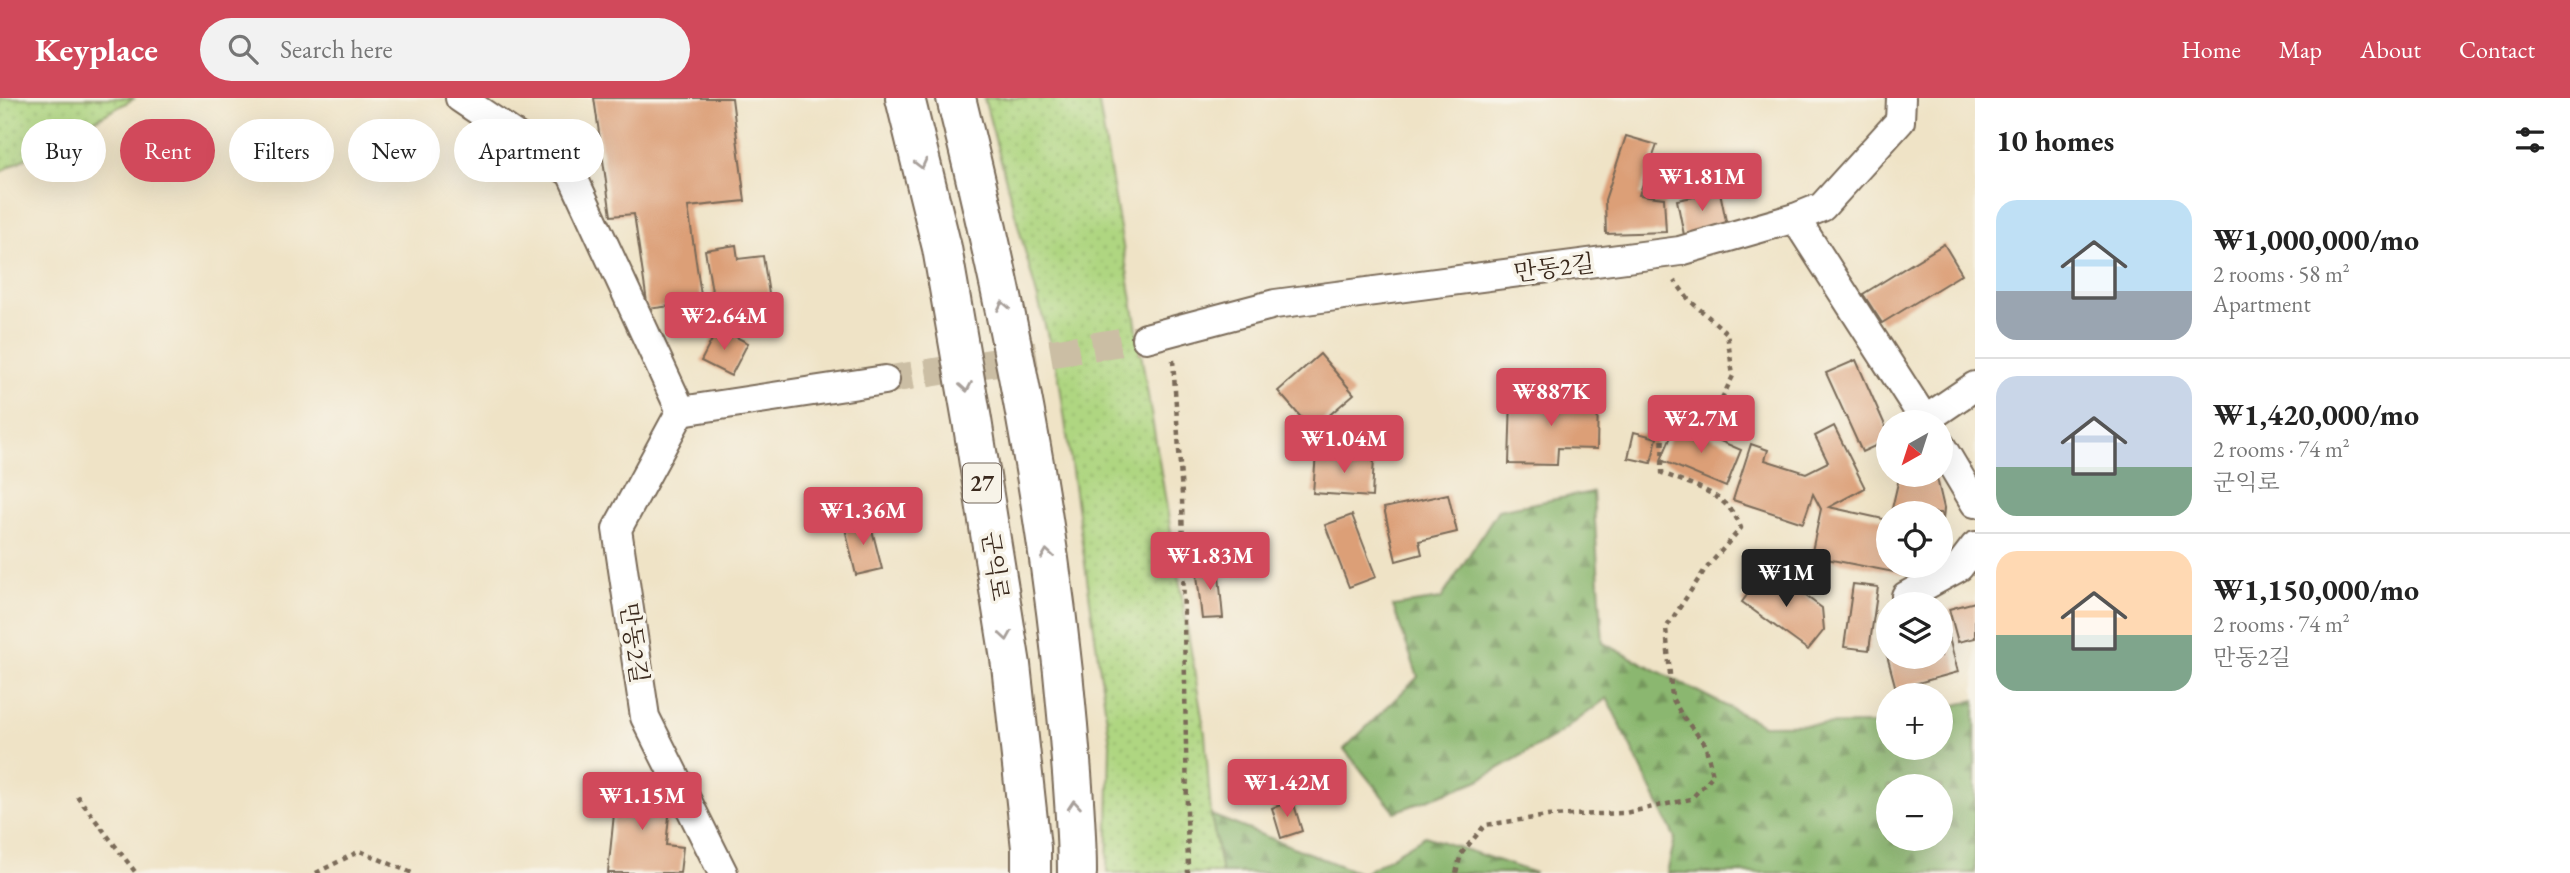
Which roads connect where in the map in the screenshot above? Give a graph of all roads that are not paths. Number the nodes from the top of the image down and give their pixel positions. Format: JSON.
{"nodes":[{"id":1,"x":460,"y":98,"type":"edge"},
{"id":2,"x":905,"y":98,"type":"edge"},
{"id":3,"x":956,"y":98,"type":"edge"},
{"id":4,"x":1901,"y":98,"type":"edge"},
{"id":5,"x":1795,"y":218,"type":"junction"},
{"id":6,"x":1159,"y":334,"type":"tunnel mouth"},
{"id":7,"x":885,"y":380,"type":"tunnel mouth"},
{"id":8,"x":1975,"y":386,"type":"edge"},
{"id":9,"x":1919,"y":410,"type":"edge"},
{"id":10,"x":1941,"y":410,"type":"edge"},
{"id":11,"x":681,"y":411,"type":"junction"},
{"id":12,"x":1953,"y":466,"type":"edge"},
{"id":13,"x":1975,"y":503,"type":"edge"},
{"id":14,"x":1975,"y":546,"type":"edge"},
{"id":15,"x":1913,"y":592,"type":"edge"},
{"id":16,"x":723,"y":873,"type":"edge"},
{"id":17,"x":1031,"y":873,"type":"edge"},
{"id":18,"x":1077,"y":873,"type":"edge"}],
"edges":[{"from":1,"to":11,"type":"street"},
{"from":2,"to":17,"type":"highway","name":"군익로","number":"27","one_way":true},
{"from":18,"to":3,"type":"highway","number":"27","one_way":true},
{"from":4,"to":5,"type":"street","name":"만동2길"},
{"from":5,"to":6,"type":"street","name":"만동2길"},
{"from":5,"to":9,"type":"street"},
{"from":7,"to":11,"type":"street"},
{"from":8,"to":10,"type":"street"},
{"from":11,"to":16,"type":"street","name":"만동2길"},
{"from":12,"to":13,"type":"street"},
{"from":14,"to":15,"type":"street"}]}
